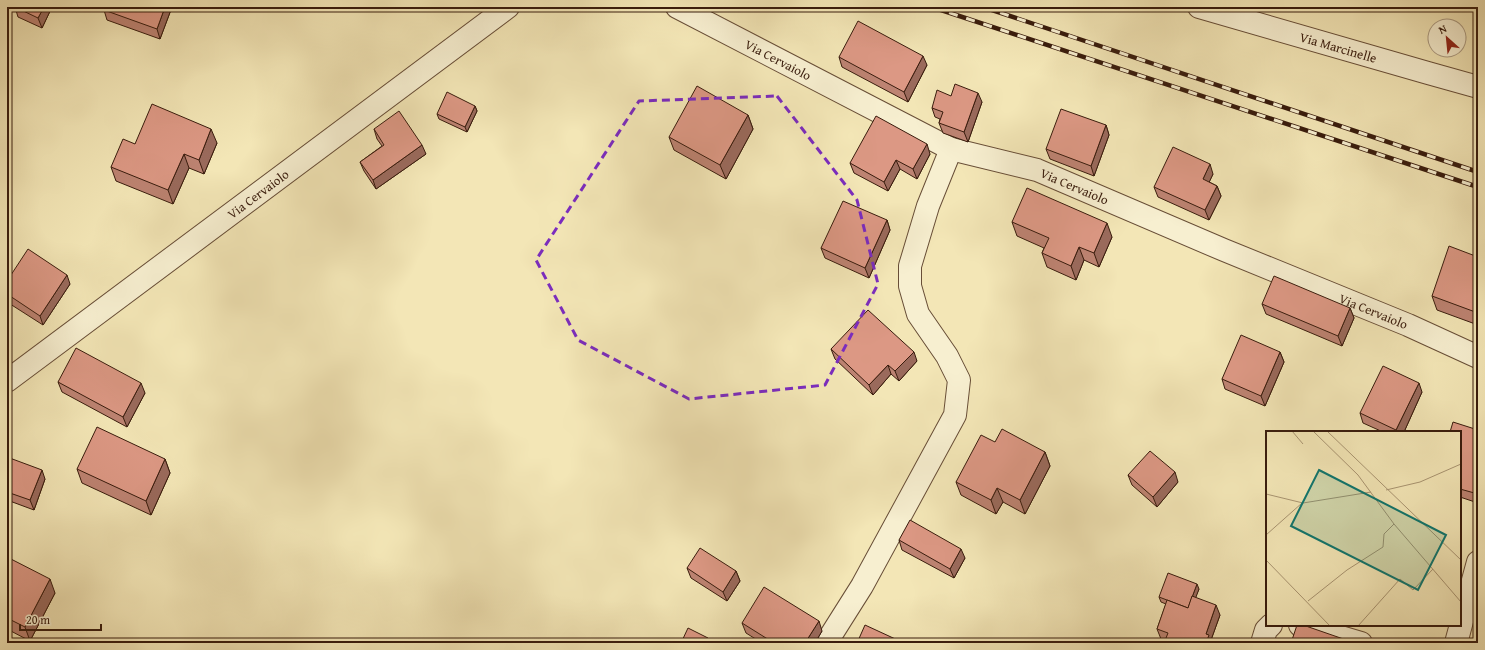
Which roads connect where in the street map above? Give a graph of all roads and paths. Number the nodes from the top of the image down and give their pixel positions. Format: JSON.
{"nodes":[{"id":1,"x":508,"y":7,"type":"edge"},
{"id":2,"x":677,"y":7,"type":"edge"},
{"id":3,"x":1199,"y":7,"type":"edge"},
{"id":4,"x":1478,"y":86,"type":"edge"},
{"id":5,"x":951,"y":149,"type":"junction"},
{"id":6,"x":1478,"y":357,"type":"edge"},
{"id":7,"x":7,"y":381,"type":"edge"},
{"id":8,"x":1478,"y":562,"type":"edge"},
{"id":9,"x":1461,"y":625,"type":"edge"},
{"id":10,"x":1270,"y":626,"type":"edge"},
{"id":11,"x":1303,"y":626,"type":"edge"},
{"id":12,"x":1461,"y":626,"type":"edge"},
{"id":13,"x":826,"y":643,"type":"edge"},
{"id":14,"x":1262,"y":643,"type":"edge"},
{"id":15,"x":1361,"y":643,"type":"edge"},
{"id":16,"x":1456,"y":643,"type":"edge"}],
"edges":[{"from":1,"to":7,"type":"street","name":"Via Cervaiolo"},
{"from":2,"to":5,"type":"street","name":"Via Cervaiolo"},
{"from":3,"to":4,"type":"street","name":"Via Marcinelle"},
{"from":5,"to":6,"type":"street","name":"Via Cervaiolo"},
{"from":5,"to":13,"type":"street"},
{"from":8,"to":9,"type":"street"},
{"from":10,"to":14,"type":"street"},
{"from":11,"to":15,"type":"street"},
{"from":12,"to":16,"type":"street"}]}
